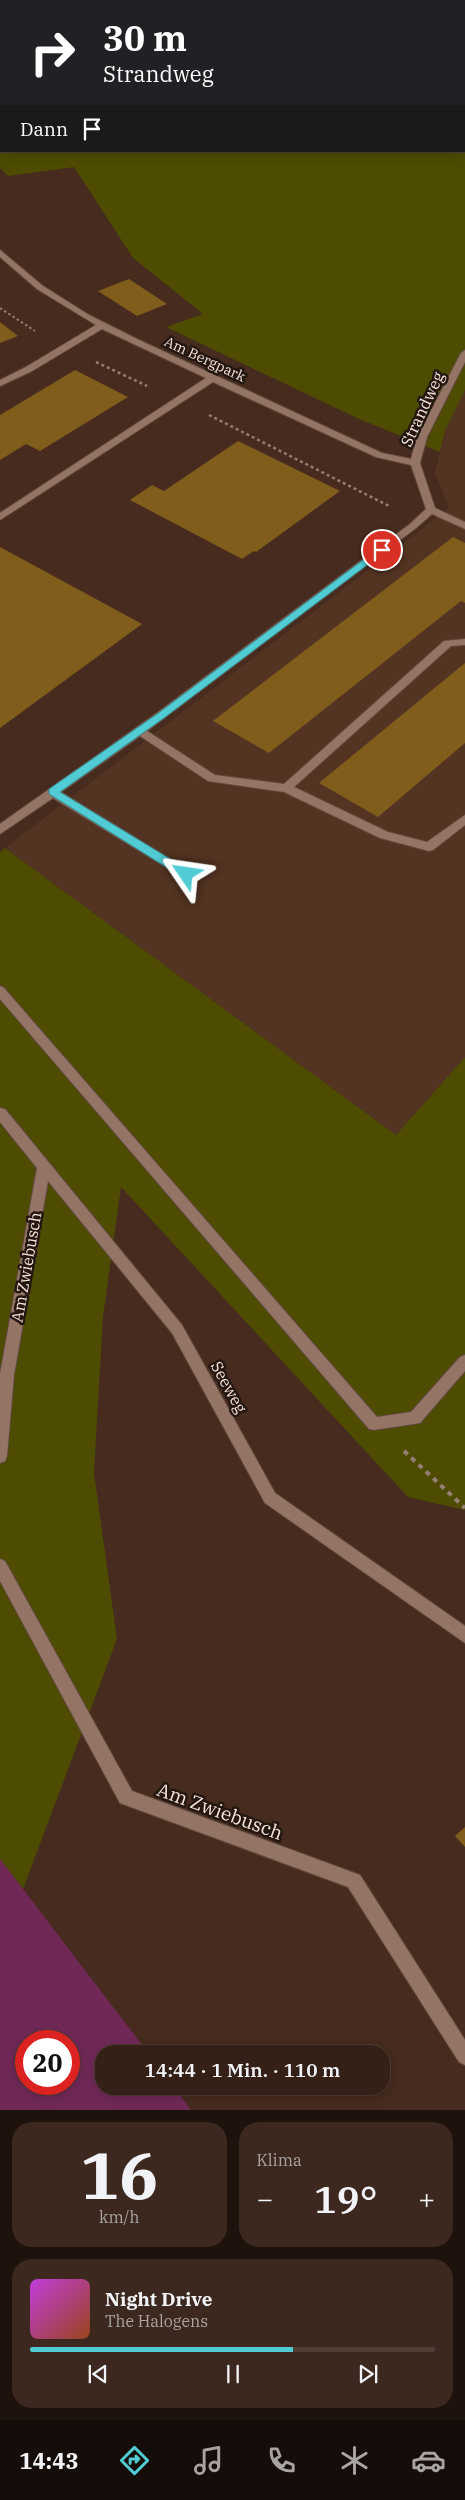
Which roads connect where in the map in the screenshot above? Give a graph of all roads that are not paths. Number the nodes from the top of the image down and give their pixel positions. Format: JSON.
{"nodes":[{"id":1,"x":0,"y":252,"type":"edge"},
{"id":2,"x":102,"y":325,"type":"junction"},
{"id":3,"x":465,"y":353,"type":"edge"},
{"id":4,"x":213,"y":378,"type":"junction"},
{"id":5,"x":0,"y":383,"type":"edge"},
{"id":6,"x":415,"y":462,"type":"junction"},
{"id":7,"x":430,"y":510,"type":"junction"},
{"id":8,"x":0,"y":517,"type":"edge"},
{"id":9,"x":465,"y":526,"type":"edge"},
{"id":10,"x":465,"y":642,"type":"edge"},
{"id":11,"x":139,"y":731,"type":"junction"},
{"id":12,"x":286,"y":788,"type":"junction"},
{"id":13,"x":52,"y":792,"type":"junction"},
{"id":14,"x":465,"y":819,"type":"edge"},
{"id":15,"x":0,"y":830,"type":"edge"},
{"id":16,"x":186,"y":874,"type":"dead end"},
{"id":17,"x":0,"y":992,"type":"edge"},
{"id":18,"x":0,"y":1112,"type":"edge"},
{"id":19,"x":44,"y":1168,"type":"junction"},
{"id":20,"x":465,"y":1361,"type":"edge"},
{"id":21,"x":0,"y":1456,"type":"edge"},
{"id":22,"x":0,"y":1566,"type":"edge"},
{"id":23,"x":465,"y":1635,"type":"edge"},
{"id":24,"x":465,"y":2056,"type":"edge"}],
"edges":[{"from":1,"to":2,"type":"street","name":"Am Bergpark"},
{"from":2,"to":4,"type":"street","name":"Am Bergpark"},
{"from":2,"to":5,"type":"street"},
{"from":3,"to":6,"type":"street","name":"Strandweg"},
{"from":4,"to":6,"type":"street","name":"Am Bergpark"},
{"from":4,"to":8,"type":"street"},
{"from":6,"to":7,"type":"street","name":"Strandweg"},
{"from":7,"to":9,"type":"street"},
{"from":7,"to":11,"type":"street"},
{"from":10,"to":12,"type":"street"},
{"from":11,"to":12,"type":"street"},
{"from":11,"to":13,"type":"street"},
{"from":12,"to":14,"type":"street"},
{"from":13,"to":15,"type":"street"},
{"from":13,"to":16,"type":"street"},
{"from":17,"to":20,"type":"street"},
{"from":18,"to":19,"type":"street","name":"Seeweg"},
{"from":19,"to":21,"type":"street","name":"Am Zwiebusch"},
{"from":19,"to":23,"type":"street","name":"Seeweg"},
{"from":22,"to":24,"type":"street","name":"Am Zwiebusch"}]}
